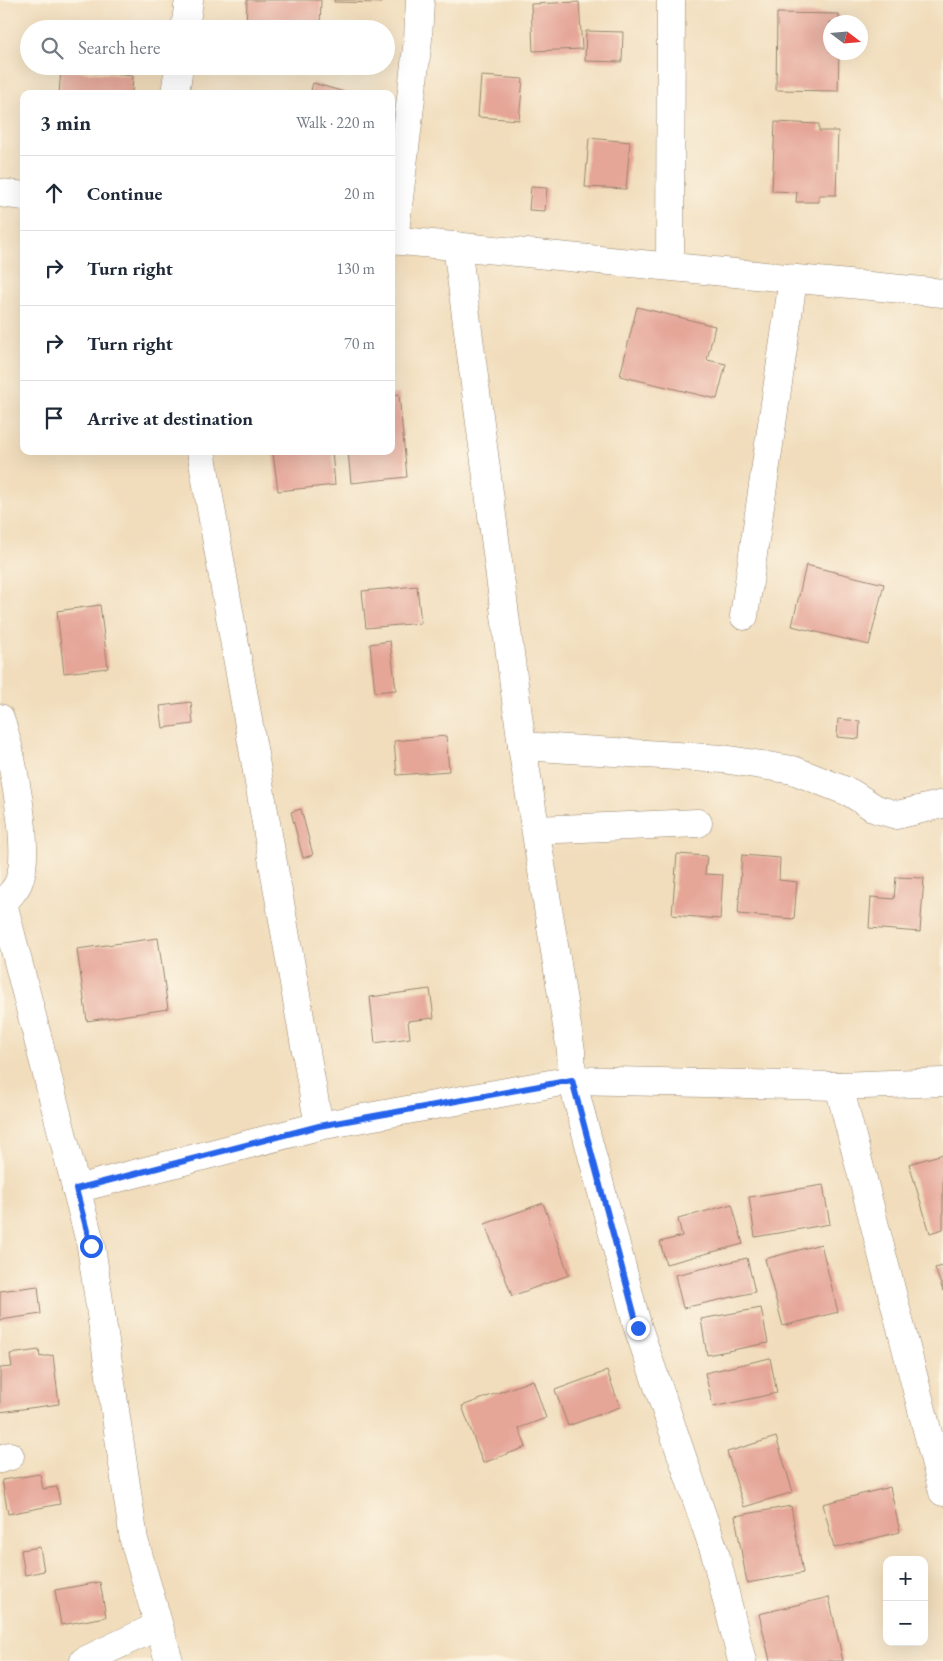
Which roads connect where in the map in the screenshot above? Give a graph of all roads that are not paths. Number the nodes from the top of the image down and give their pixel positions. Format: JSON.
{"nodes":[{"id":1,"x":189,"y":0,"type":"edge"},
{"id":2,"x":420,"y":0,"type":"edge"},
{"id":3,"x":671,"y":0,"type":"edge"},
{"id":4,"x":186,"y":20,"type":"edge"},
{"id":5,"x":178,"y":75,"type":"edge"},
{"id":6,"x":176,"y":90,"type":"edge"},
{"id":7,"x":0,"y":193,"type":"edge"},
{"id":8,"x":20,"y":196,"type":"edge"},
{"id":9,"x":395,"y":217,"type":"edge"},
{"id":10,"x":395,"y":240,"type":"edge"},
{"id":11,"x":457,"y":246,"type":"junction"},
{"id":12,"x":670,"y":266,"type":"junction"},
{"id":13,"x":793,"y":280,"type":"junction"},
{"id":14,"x":943,"y":293,"type":"edge"},
{"id":15,"x":202,"y":455,"type":"edge"},
{"id":16,"x":744,"y":616,"type":"dead end"},
{"id":17,"x":0,"y":718,"type":"edge"},
{"id":18,"x":522,"y":746,"type":"junction"},
{"id":19,"x":943,"y":804,"type":"edge"},
{"id":20,"x":698,"y":823,"type":"dead end"},
{"id":21,"x":536,"y":830,"type":"junction"},
{"id":22,"x":2,"y":904,"type":"edge"},
{"id":23,"x":572,"y":1080,"type":"junction"},
{"id":24,"x":943,"y":1082,"type":"edge"},
{"id":25,"x":839,"y":1086,"type":"junction"},
{"id":26,"x":319,"y":1126,"type":"junction"},
{"id":27,"x":76,"y":1189,"type":"junction"},
{"id":28,"x":943,"y":1492,"type":"edge"},
{"id":29,"x":158,"y":1626,"type":"junction"},
{"id":30,"x":84,"y":1661,"type":"edge"},
{"id":31,"x":169,"y":1661,"type":"edge"},
{"id":32,"x":742,"y":1661,"type":"edge"}],
"edges":[{"from":1,"to":4,"type":"street"},
{"from":2,"to":9,"type":"street"},
{"from":3,"to":12,"type":"street"},
{"from":5,"to":6,"type":"street"},
{"from":7,"to":8,"type":"street"},
{"from":10,"to":11,"type":"street"},
{"from":11,"to":12,"type":"street"},
{"from":11,"to":18,"type":"street"},
{"from":12,"to":13,"type":"street"},
{"from":13,"to":14,"type":"street"},
{"from":13,"to":16,"type":"street"},
{"from":15,"to":26,"type":"street"},
{"from":17,"to":22,"type":"street"},
{"from":18,"to":19,"type":"street"},
{"from":18,"to":21,"type":"street"},
{"from":20,"to":21,"type":"street"},
{"from":21,"to":23,"type":"street"},
{"from":22,"to":27,"type":"street"},
{"from":23,"to":25,"type":"street"},
{"from":23,"to":26,"type":"street"},
{"from":23,"to":32,"type":"street"},
{"from":24,"to":25,"type":"street"},
{"from":25,"to":28,"type":"street"},
{"from":26,"to":27,"type":"street"},
{"from":27,"to":29,"type":"street"},
{"from":29,"to":30,"type":"street"},
{"from":29,"to":31,"type":"street"}]}
